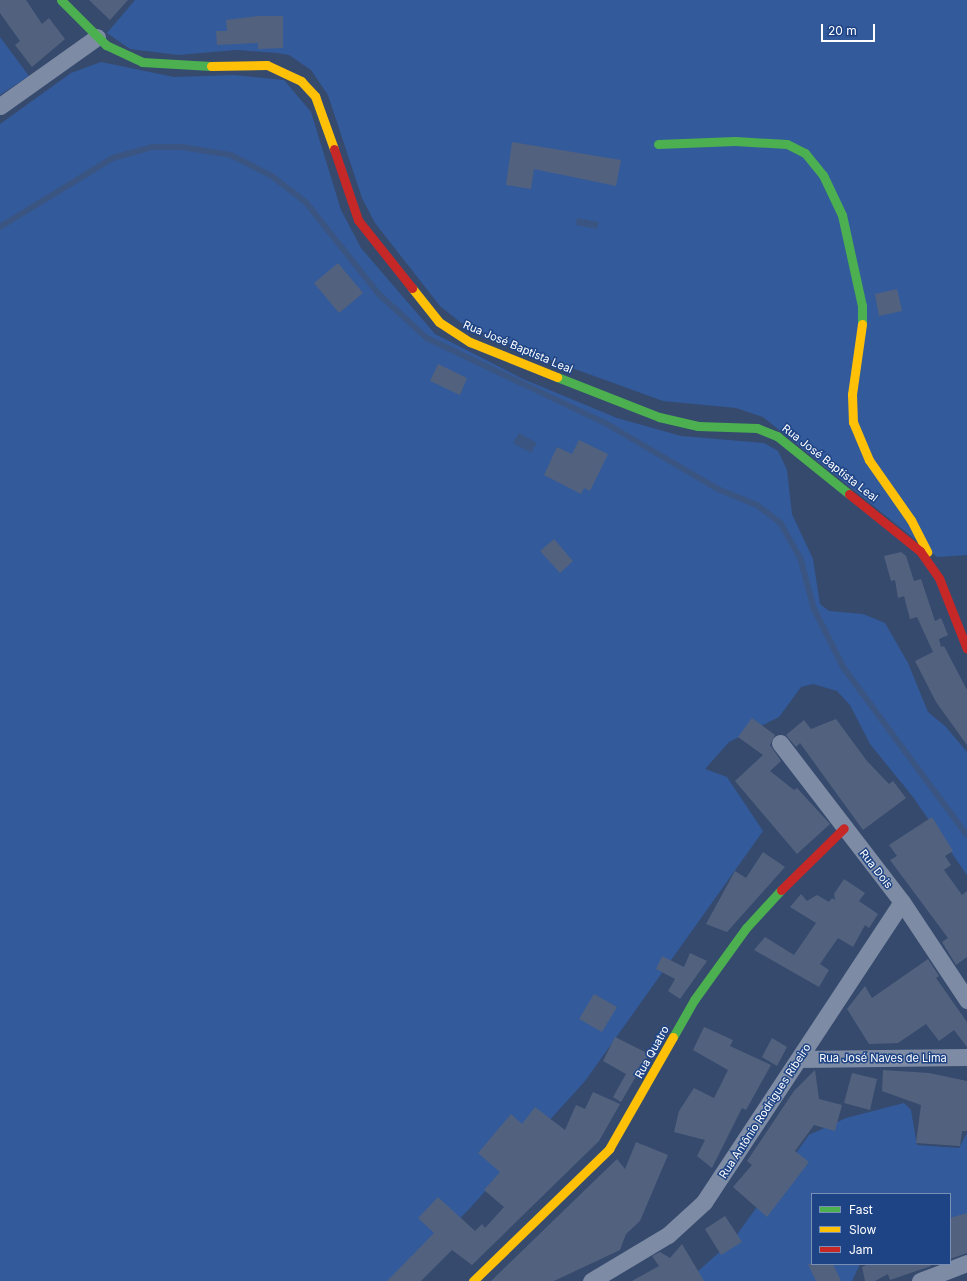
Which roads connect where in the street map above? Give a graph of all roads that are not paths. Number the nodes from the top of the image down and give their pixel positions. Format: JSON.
{"nodes":[{"id":1,"x":61,"y":0,"type":"edge"},
{"id":2,"x":97,"y":37,"type":"junction"},
{"id":3,"x":0,"y":106,"type":"edge"},
{"id":4,"x":658,"y":144,"type":"dead end"},
{"id":5,"x":932,"y":566,"type":"junction"},
{"id":6,"x":967,"y":648,"type":"edge"},
{"id":7,"x":780,"y":743,"type":"dead end"},
{"id":8,"x":844,"y":828,"type":"junction"},
{"id":9,"x":902,"y":902,"type":"junction"},
{"id":10,"x":967,"y":1000,"type":"edge"},
{"id":11,"x":967,"y":1057,"type":"edge"},
{"id":12,"x":799,"y":1059,"type":"junction"},
{"id":13,"x":967,"y":1263,"type":"edge"},
{"id":14,"x":473,"y":1281,"type":"edge"},
{"id":15,"x":591,"y":1281,"type":"edge"},
{"id":16,"x":920,"y":1281,"type":"edge"}],
"edges":[{"from":1,"to":2,"type":"street","name":"Rua José Baptista Leal"},
{"from":2,"to":3,"type":"street"},
{"from":2,"to":5,"type":"street","name":"Rua José Baptista Leal"},
{"from":4,"to":5,"type":"street"},
{"from":5,"to":6,"type":"street","name":"Rua José Baptista Leal"},
{"from":7,"to":8,"type":"street","name":"Rua Dois"},
{"from":8,"to":9,"type":"street","name":"Rua Dois"},
{"from":8,"to":14,"type":"street","name":"Rua Quatro"},
{"from":9,"to":10,"type":"street","name":"Rua Dois"},
{"from":9,"to":12,"type":"street","name":"Rua Antônio Rodrigues Ribeiro"},
{"from":11,"to":12,"type":"street","name":"Rua José Naves de Lima"},
{"from":12,"to":15,"type":"street","name":"Rua Antônio Rodrigues Ribeiro"},
{"from":13,"to":16,"type":"street"}]}
